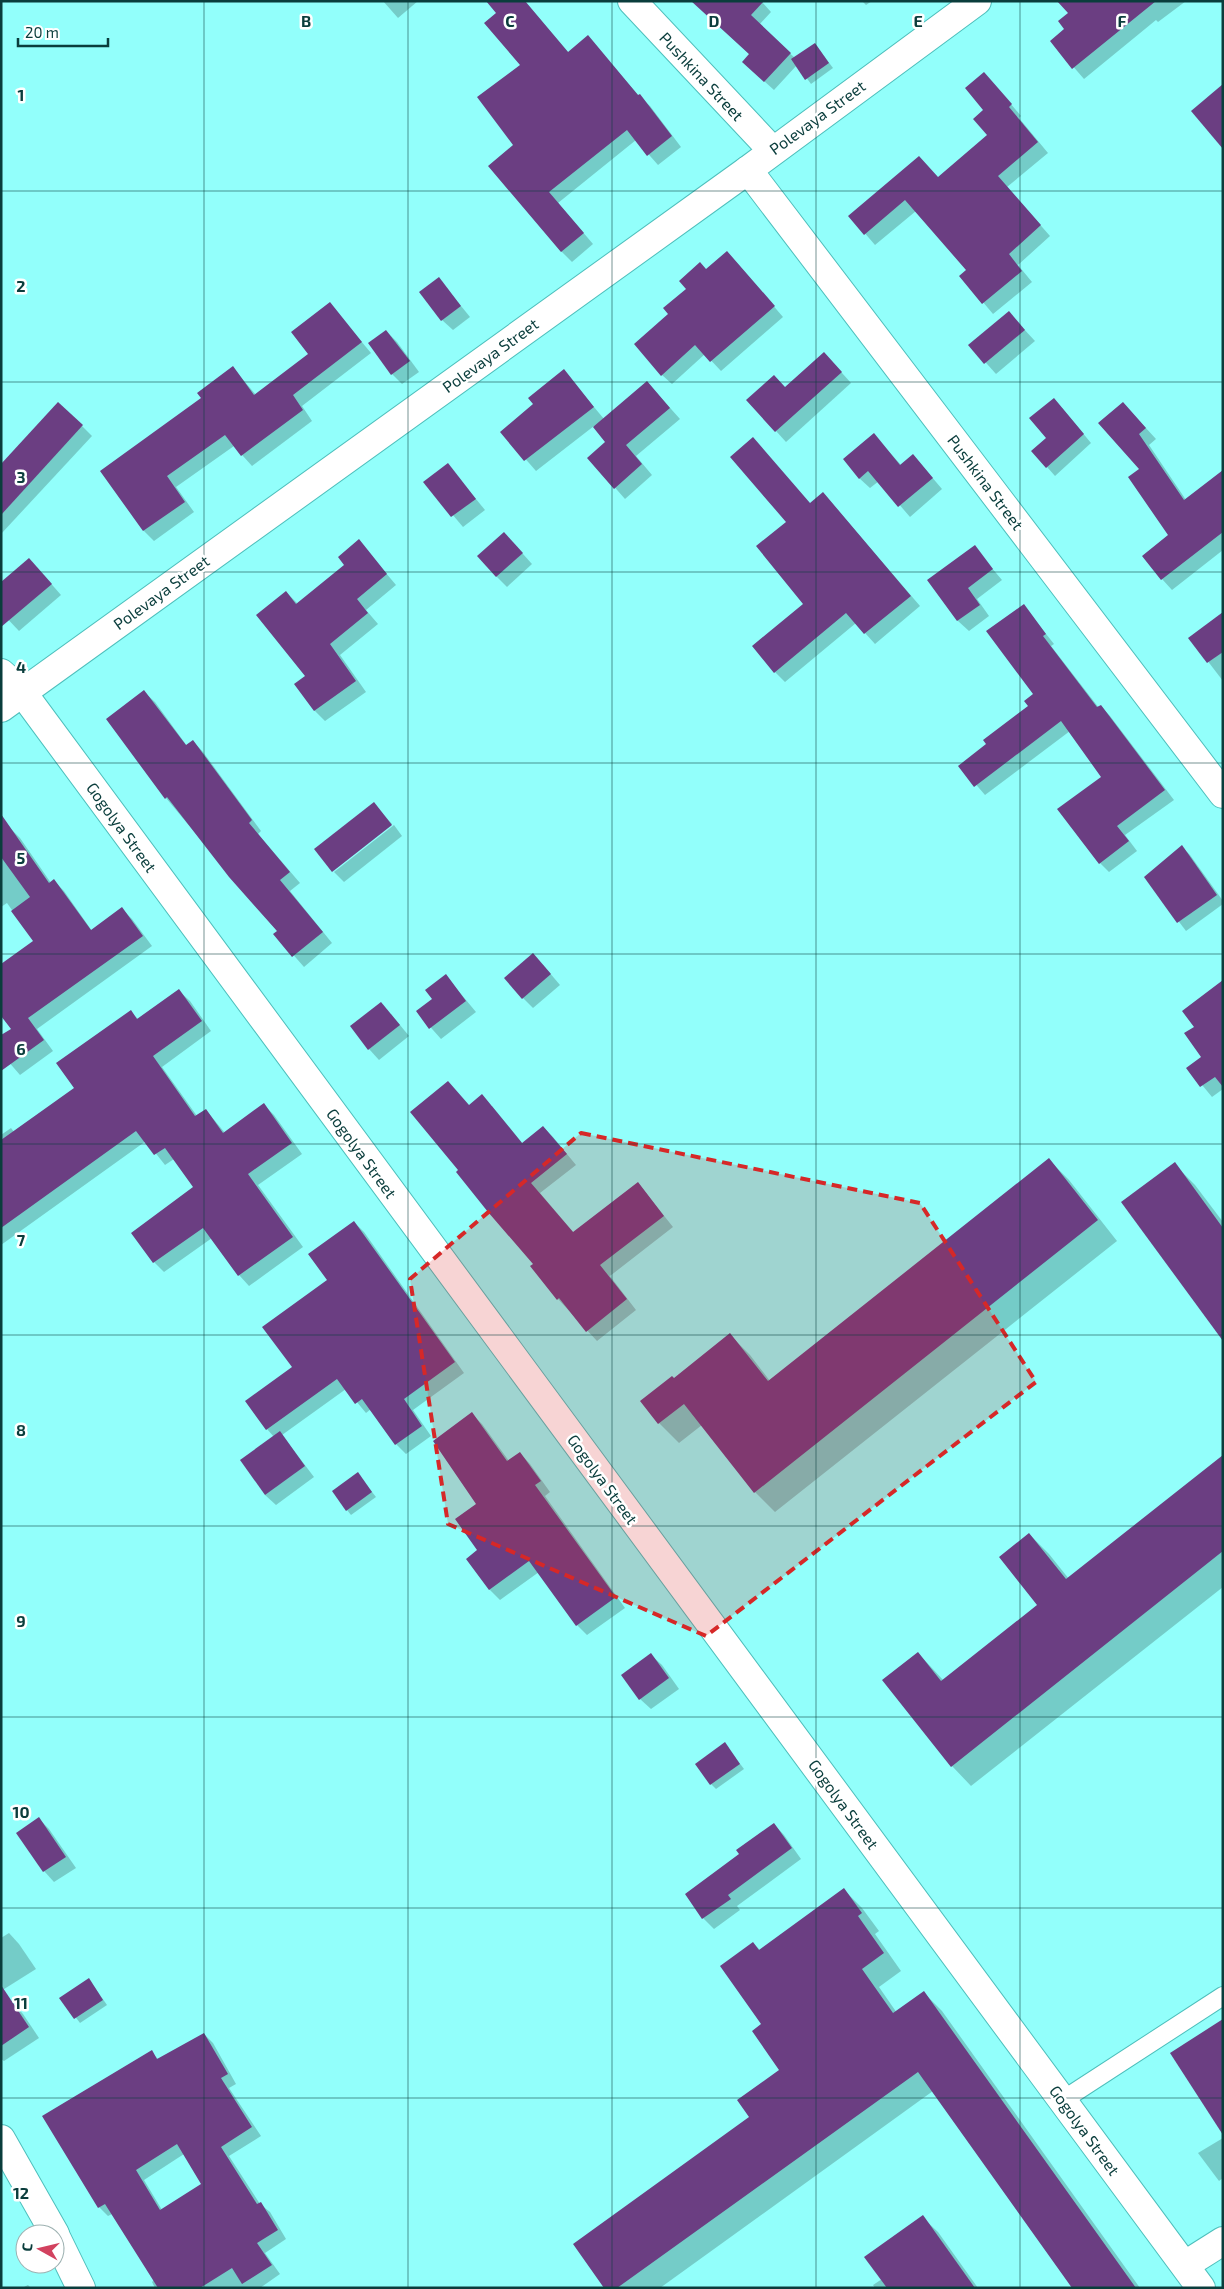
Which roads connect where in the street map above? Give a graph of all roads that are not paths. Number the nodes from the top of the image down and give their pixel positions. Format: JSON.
{"nodes":[{"id":1,"x":632,"y":1,"type":"edge"},
{"id":2,"x":977,"y":1,"type":"edge"},
{"id":3,"x":772,"y":150,"type":"junction"},
{"id":4,"x":748,"y":170,"type":"junction"},
{"id":5,"x":1,"y":674,"type":"edge"},
{"id":6,"x":11,"y":700,"type":"edge"},
{"id":7,"x":1223,"y":794,"type":"edge"},
{"id":8,"x":1223,"y":1996,"type":"edge"},
{"id":9,"x":1063,"y":2100,"type":"junction"},
{"id":10,"x":1,"y":2139,"type":"edge"},
{"id":11,"x":50,"y":2224,"type":"edge"},
{"id":12,"x":1223,"y":2241,"type":"edge"},
{"id":13,"x":65,"y":2255,"type":"edge"},
{"id":14,"x":1185,"y":2265,"type":"junction"},
{"id":15,"x":81,"y":2288,"type":"edge"},
{"id":16,"x":1201,"y":2288,"type":"edge"}],
"edges":[{"from":1,"to":3,"type":"street","name":"Pushkina Street"},
{"from":2,"to":3,"type":"street","name":"Polevaya Street"},
{"from":3,"to":4,"type":"street","name":"Polevaya Street"},
{"from":4,"to":6,"type":"street","name":"Polevaya Street"},
{"from":4,"to":7,"type":"street","name":"Pushkina Street"},
{"from":5,"to":6,"type":"street","name":"Gogolya Street"},
{"from":6,"to":9,"type":"street","name":"Gogolya Street"},
{"from":8,"to":9,"type":"lane"},
{"from":9,"to":14,"type":"street","name":"Gogolya Street"},
{"from":10,"to":11,"type":"street"},
{"from":12,"to":14,"type":"street"},
{"from":13,"to":15,"type":"street"},
{"from":14,"to":16,"type":"street","name":"Gogolya Street"}]}
